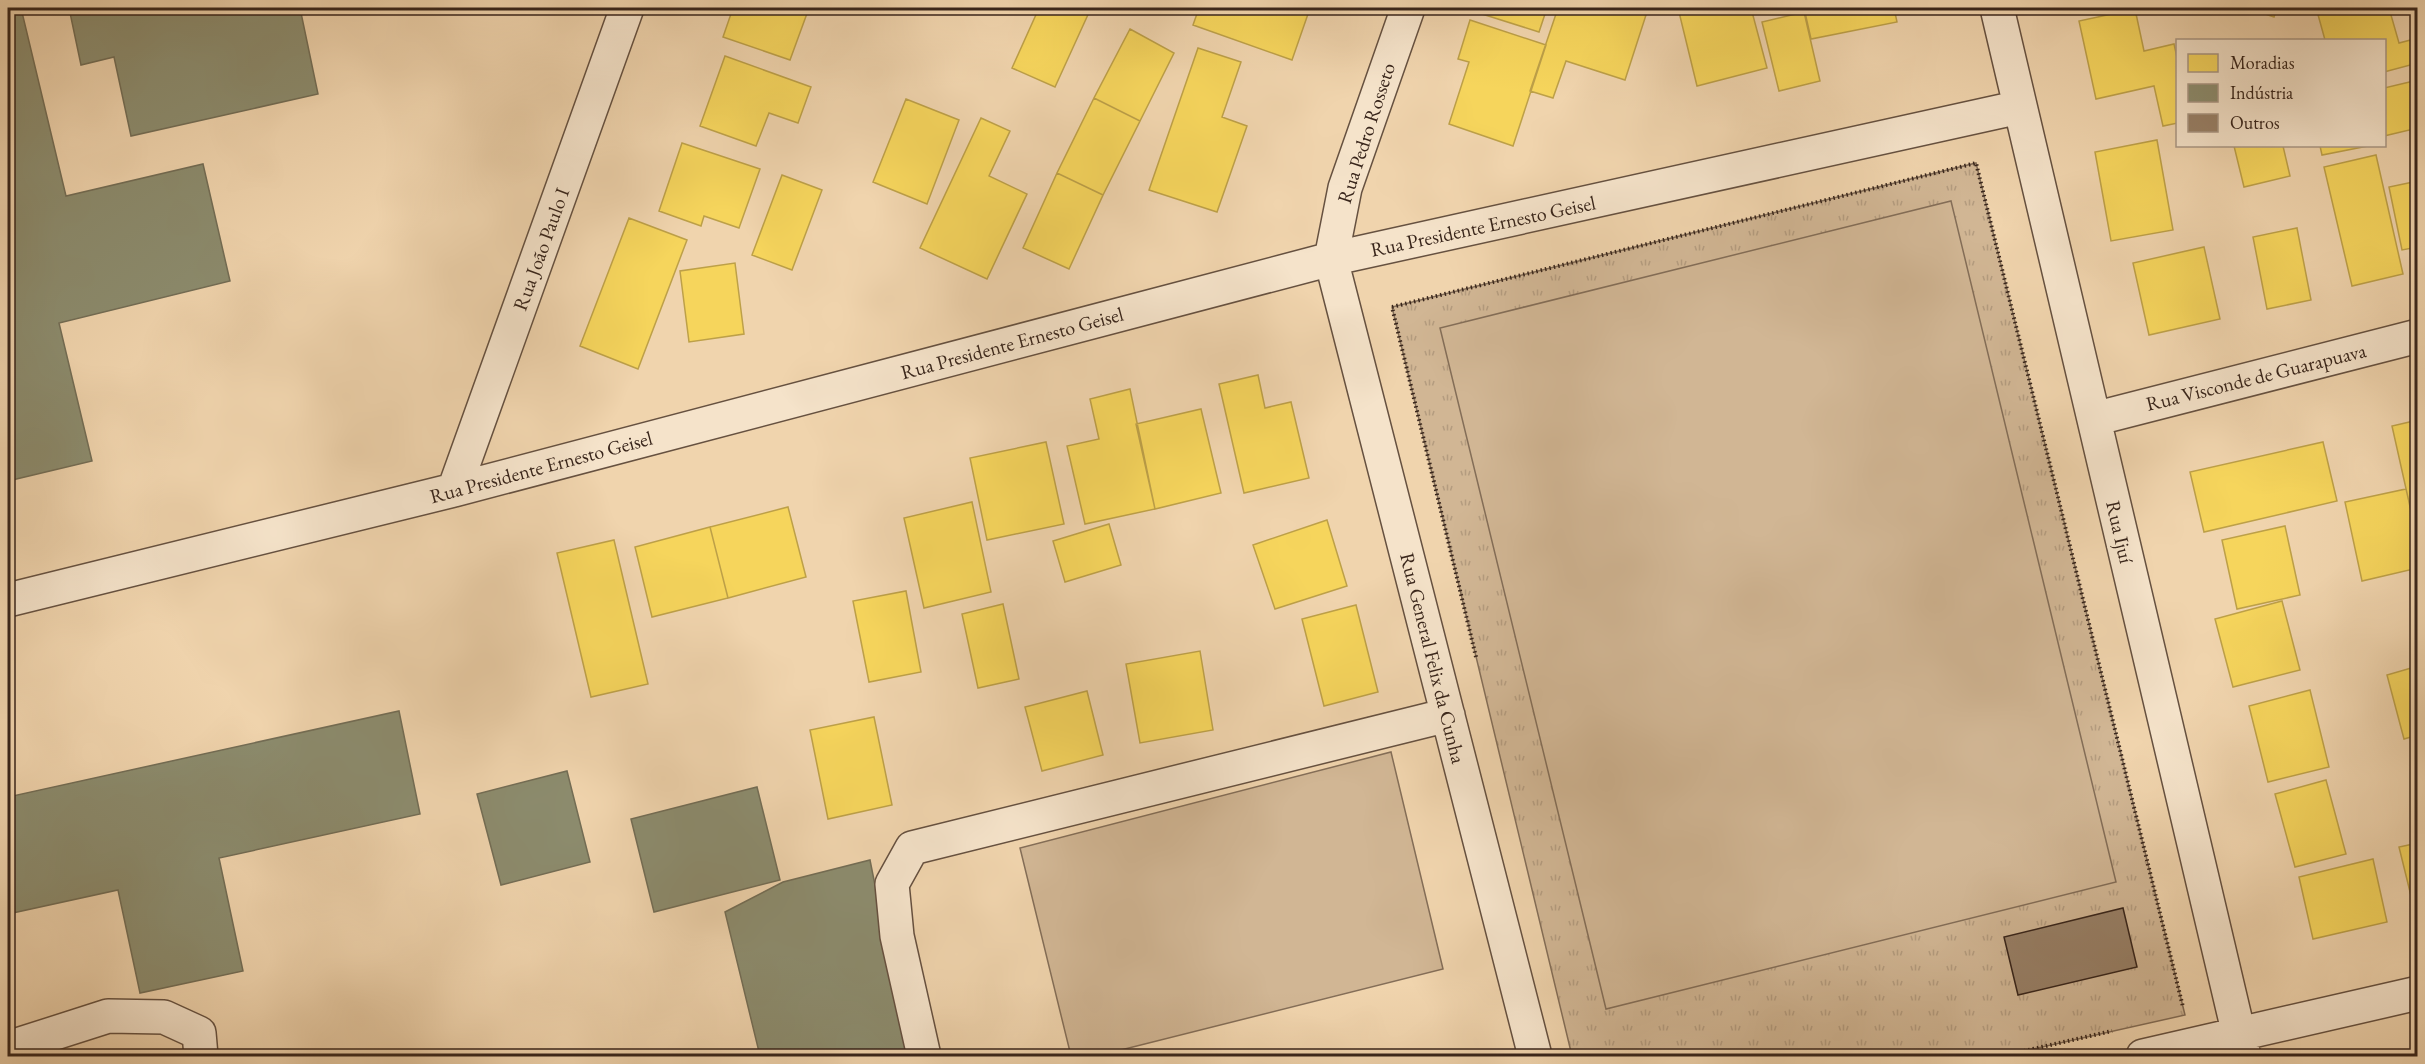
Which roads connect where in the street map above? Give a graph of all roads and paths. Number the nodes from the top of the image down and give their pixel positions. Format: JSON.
{"nodes":[{"id":1,"x":627,"y":8,"type":"edge"},
{"id":2,"x":1408,"y":8,"type":"edge"},
{"id":3,"x":1997,"y":8,"type":"edge"},
{"id":4,"x":2020,"y":107,"type":"junction"},
{"id":5,"x":1331,"y":260,"type":"junction"},
{"id":6,"x":2418,"y":336,"type":"edge"},
{"id":7,"x":2094,"y":419,"type":"junction"},
{"id":8,"x":454,"y":490,"type":"junction"},
{"id":9,"x":8,"y":600,"type":"edge"},
{"id":10,"x":1478,"y":664,"type":"dead end"},
{"id":11,"x":1448,"y":715,"type":"junction"},
{"id":12,"x":2418,"y":993,"type":"edge"},
{"id":13,"x":2185,"y":1015,"type":"dead end"},
{"id":14,"x":2116,"y":1030,"type":"dead end"},
{"id":15,"x":2241,"y":1046,"type":"edge"},
{"id":16,"x":8,"y":1048,"type":"edge"},
{"id":17,"x":201,"y":1056,"type":"edge"},
{"id":18,"x":924,"y":1056,"type":"edge"},
{"id":19,"x":1535,"y":1056,"type":"edge"},
{"id":20,"x":2002,"y":1056,"type":"edge"},
{"id":21,"x":2143,"y":1056,"type":"edge"}],
"edges":[{"from":1,"to":8,"type":"street","name":"Rua João Paulo I"},
{"from":2,"to":5,"type":"street","name":"Rua Pedro Rosseto"},
{"from":3,"to":4,"type":"street","name":"Rua Ijuí"},
{"from":4,"to":5,"type":"street","name":"Rua Presidente Ernesto Geisel"},
{"from":4,"to":7,"type":"street","name":"Rua Ijuí"},
{"from":5,"to":8,"type":"street","name":"Rua Presidente Ernesto Geisel"},
{"from":5,"to":11,"type":"street","name":"Rua General Felix da Cunha"},
{"from":6,"to":7,"type":"street","name":"Rua Visconde de Guarapuava"},
{"from":7,"to":15,"type":"street","name":"Rua Ijuí"},
{"from":8,"to":9,"type":"street","name":"Rua Presidente Ernesto Geisel"},
{"from":10,"to":13,"type":"path"},
{"from":11,"to":18,"type":"street"},
{"from":11,"to":19,"type":"street","name":"Rua General Felix da Cunha"},
{"from":12,"to":15,"type":"street"},
{"from":14,"to":20,"type":"path"},
{"from":15,"to":21,"type":"street"},
{"from":16,"to":17,"type":"street"}]}
